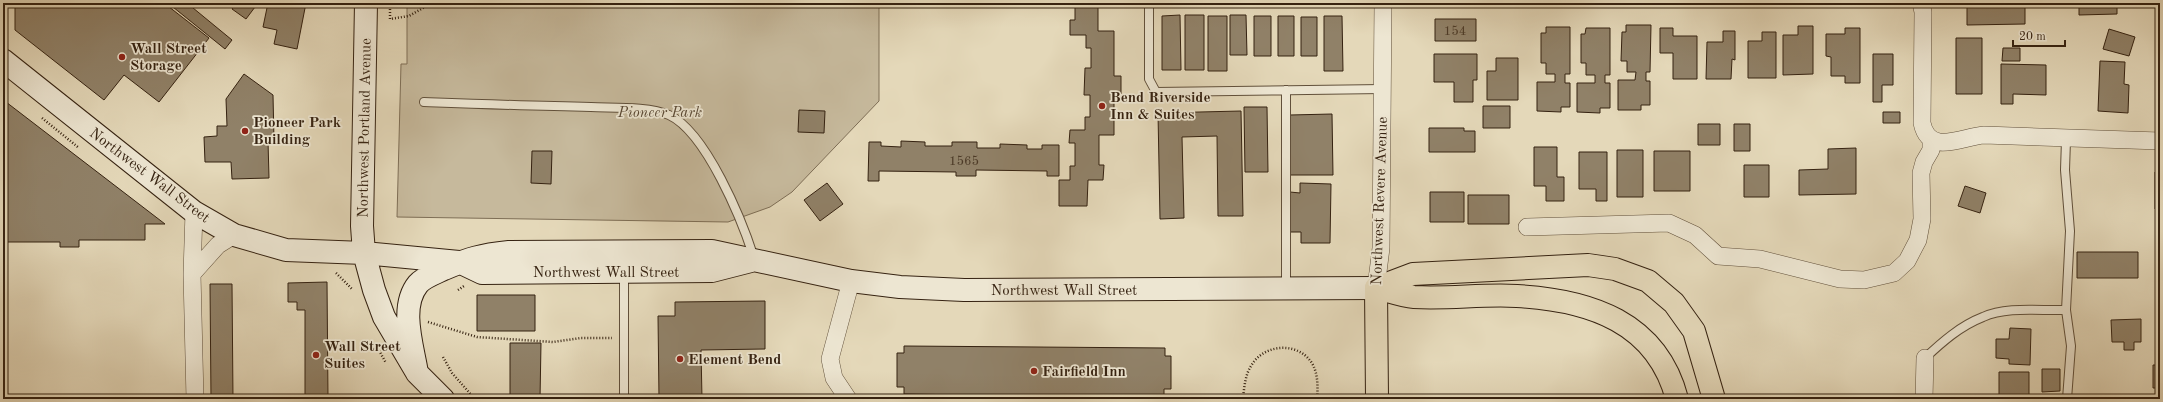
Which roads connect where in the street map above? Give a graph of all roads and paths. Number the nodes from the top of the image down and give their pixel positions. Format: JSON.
{"nodes":[{"id":1,"x":366,"y":3,"type":"edge"},
{"id":2,"x":390,"y":3,"type":"edge"},
{"id":3,"x":432,"y":3,"type":"edge"},
{"id":4,"x":1149,"y":3,"type":"edge"},
{"id":5,"x":1383,"y":3,"type":"edge"},
{"id":6,"x":1922,"y":7,"type":"edge"},
{"id":7,"x":3,"y":60,"type":"edge"},
{"id":8,"x":1383,"y":89,"type":"junction"},
{"id":9,"x":1286,"y":90,"type":"junction"},
{"id":10,"x":424,"y":102,"type":"dead end"},
{"id":11,"x":1928,"y":137,"type":"junction"},
{"id":12,"x":2066,"y":140,"type":"junction"},
{"id":13,"x":2160,"y":142,"type":"edge"},
{"id":14,"x":194,"y":212,"type":"junction"},
{"id":15,"x":1528,"y":227,"type":"dead end"},
{"id":16,"x":234,"y":235,"type":"junction"},
{"id":17,"x":688,"y":251,"type":"junction"},
{"id":18,"x":364,"y":253,"type":"junction"},
{"id":19,"x":755,"y":260,"type":"junction"},
{"id":20,"x":459,"y":262,"type":"junction"},
{"id":21,"x":624,"y":271,"type":"junction"},
{"id":22,"x":192,"y":274,"type":"junction"},
{"id":23,"x":851,"y":280,"type":"junction"},
{"id":24,"x":1376,"y":288,"type":"junction"},
{"id":25,"x":1286,"y":289,"type":"junction"},
{"id":26,"x":2066,"y":310,"type":"junction"},
{"id":27,"x":426,"y":321,"type":"dead end"},
{"id":28,"x":624,"y":337,"type":"junction"},
{"id":29,"x":443,"y":358,"type":"dead end"},
{"id":30,"x":1925,"y":358,"type":"joint"},
{"id":31,"x":417,"y":373,"type":"junction"},
{"id":32,"x":195,"y":399,"type":"edge"},
{"id":33,"x":443,"y":399,"type":"edge"},
{"id":34,"x":475,"y":399,"type":"edge"},
{"id":35,"x":624,"y":399,"type":"edge"},
{"id":36,"x":848,"y":399,"type":"edge"},
{"id":37,"x":1243,"y":399,"type":"edge"},
{"id":38,"x":1317,"y":399,"type":"edge"},
{"id":39,"x":1377,"y":399,"type":"edge"},
{"id":40,"x":1677,"y":399,"type":"edge"},
{"id":41,"x":1714,"y":399,"type":"edge"},
{"id":42,"x":1924,"y":399,"type":"edge"},
{"id":43,"x":2067,"y":399,"type":"edge"}],
"edges":[{"from":1,"to":18,"type":"main road","name":"Northwest Portland Avenue"},
{"from":2,"to":3,"type":"path"},
{"from":4,"to":9,"type":"lane"},
{"from":5,"to":8,"type":"street","name":"Northwest Revere Avenue"},
{"from":6,"to":11,"type":"street"},
{"from":7,"to":14,"type":"main road","name":"Northwest Wall Street"},
{"from":8,"to":9,"type":"lane"},
{"from":8,"to":24,"type":"street","name":"Northwest Revere Avenue"},
{"from":9,"to":25,"type":"lane"},
{"from":10,"to":19,"type":"lane"},
{"from":11,"to":12,"type":"street"},
{"from":11,"to":15,"type":"street"},
{"from":12,"to":13,"type":"street"},
{"from":12,"to":26,"type":"lane"},
{"from":14,"to":16,"type":"main road","name":"Northwest Wall Street"},
{"from":14,"to":22,"type":"street"},
{"from":16,"to":18,"type":"main road","name":"Northwest Wall Street"},
{"from":16,"to":22,"type":"street"},
{"from":17,"to":19,"type":"main road","name":"Northwest Wall Street"},
{"from":17,"to":20,"type":"main road","name":"Northwest Wall Street"},
{"from":17,"to":21,"type":"main road"},
{"from":18,"to":20,"type":"main road","name":"Northwest Wall Street"},
{"from":18,"to":31,"type":"main road","name":"Northwest Portland Avenue"},
{"from":19,"to":21,"type":"main road","name":"Northwest Wall Street"},
{"from":19,"to":23,"type":"main road","name":"Northwest Wall Street"},
{"from":20,"to":21,"type":"main road","name":"Northwest Wall Street"},
{"from":20,"to":31,"type":"main road"},
{"from":21,"to":28,"type":"lane"},
{"from":22,"to":32,"type":"street"},
{"from":23,"to":25,"type":"main road","name":"Northwest Wall Street"},
{"from":23,"to":36,"type":"street"},
{"from":24,"to":25,"type":"main road","name":"Northwest Wall Street"},
{"from":24,"to":39,"type":"main road","name":"Northwest Revere Avenue"},
{"from":24,"to":40,"type":"main road"},
{"from":24,"to":41,"type":"main road"},
{"from":26,"to":30,"type":"lane"},
{"from":26,"to":43,"type":"lane"},
{"from":27,"to":28,"type":"path"},
{"from":28,"to":35,"type":"lane"},
{"from":29,"to":34,"type":"path"},
{"from":30,"to":42,"type":"street"},
{"from":31,"to":33,"type":"main road","name":"Northwest Portland Avenue"},
{"from":37,"to":38,"type":"path"}]}
